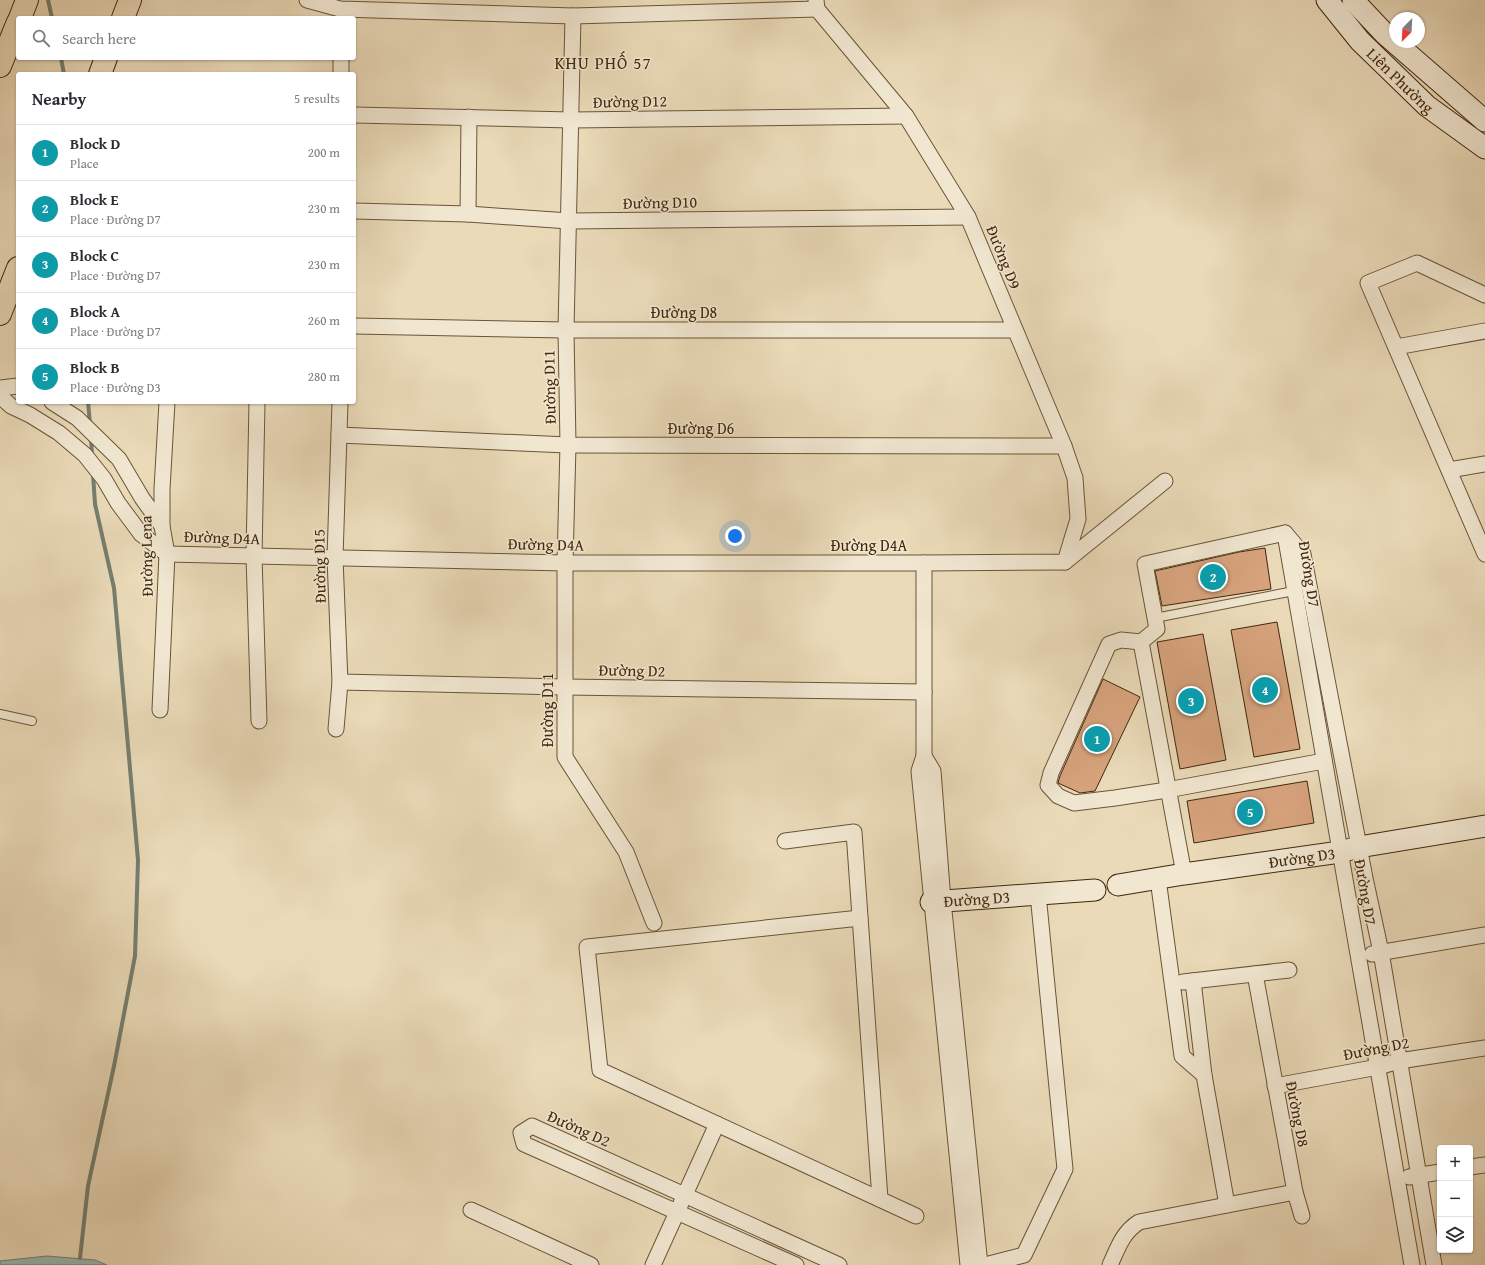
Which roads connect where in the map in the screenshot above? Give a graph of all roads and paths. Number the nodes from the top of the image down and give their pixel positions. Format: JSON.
{"nodes":[{"id":1,"x":27,"y":0,"type":"edge"},
{"id":2,"x":130,"y":0,"type":"edge"},
{"id":3,"x":307,"y":0,"type":"edge"},
{"id":4,"x":1327,"y":0,"type":"edge"},
{"id":5,"x":1353,"y":0,"type":"edge"},
{"id":6,"x":816,"y":5,"type":"edge"},
{"id":7,"x":689,"y":6,"type":"edge"},
{"id":8,"x":341,"y":9,"type":"edge"},
{"id":9,"x":21,"y":16,"type":"edge"},
{"id":10,"x":124,"y":16,"type":"edge"},
{"id":11,"x":573,"y":16,"type":"junction"},
{"id":12,"x":16,"y":27,"type":"edge"},
{"id":13,"x":105,"y":60,"type":"edge"},
{"id":14,"x":341,"y":60,"type":"edge"},
{"id":15,"x":0,"y":66,"type":"edge"},
{"id":16,"x":101,"y":72,"type":"edge"},
{"id":17,"x":342,"y":72,"type":"edge"},
{"id":18,"x":356,"y":115,"type":"edge"},
{"id":19,"x":906,"y":116,"type":"junction"},
{"id":20,"x":469,"y":117,"type":"junction"},
{"id":21,"x":571,"y":120,"type":"junction"},
{"id":22,"x":1485,"y":121,"type":"edge"},
{"id":23,"x":1485,"y":148,"type":"edge"},
{"id":24,"x":356,"y":211,"type":"edge"},
{"id":25,"x":468,"y":214,"type":"junction"},
{"id":26,"x":968,"y":217,"type":"junction"},
{"id":27,"x":569,"y":221,"type":"junction"},
{"id":28,"x":16,"y":273,"type":"edge"},
{"id":29,"x":1485,"y":295,"type":"edge"},
{"id":30,"x":0,"y":314,"type":"edge"},
{"id":31,"x":356,"y":326,"type":"edge"},
{"id":32,"x":566,"y":330,"type":"junction"},
{"id":33,"x":1014,"y":330,"type":"junction"},
{"id":34,"x":1485,"y":331,"type":"edge"},
{"id":35,"x":1396,"y":347,"type":"junction"},
{"id":36,"x":16,"y":386,"type":"edge"},
{"id":37,"x":0,"y":388,"type":"edge"},
{"id":38,"x":0,"y":396,"type":"edge"},
{"id":39,"x":56,"y":404,"type":"edge"},
{"id":40,"x":167,"y":404,"type":"edge"},
{"id":41,"x":257,"y":404,"type":"edge"},
{"id":42,"x":340,"y":404,"type":"edge"},
{"id":43,"x":33,"y":408,"type":"edge"},
{"id":44,"x":339,"y":435,"type":"junction"},
{"id":45,"x":568,"y":445,"type":"junction"},
{"id":46,"x":1064,"y":446,"type":"junction"},
{"id":47,"x":1485,"y":464,"type":"edge"},
{"id":48,"x":1449,"y":470,"type":"junction"},
{"id":49,"x":1165,"y":481,"type":"dead end"},
{"id":50,"x":162,"y":526,"type":"junction"},
{"id":51,"x":1285,"y":533,"type":"junction"},
{"id":52,"x":167,"y":554,"type":"junction"},
{"id":53,"x":1485,"y":554,"type":"edge"},
{"id":54,"x":254,"y":556,"type":"junction"},
{"id":55,"x":335,"y":558,"type":"junction"},
{"id":56,"x":1065,"y":562,"type":"junction"},
{"id":57,"x":565,"y":563,"type":"junction"},
{"id":58,"x":924,"y":563,"type":"junction"},
{"id":59,"x":1294,"y":591,"type":"junction"},
{"id":60,"x":1155,"y":618,"type":"junction"},
{"id":61,"x":1141,"y":642,"type":"junction"},
{"id":62,"x":340,"y":682,"type":"junction"},
{"id":63,"x":565,"y":688,"type":"junction"},
{"id":64,"x":924,"y":692,"type":"junction"},
{"id":65,"x":160,"y":710,"type":"dead end"},
{"id":66,"x":0,"y":714,"type":"edge"},
{"id":67,"x":32,"y":721,"type":"dead end"},
{"id":68,"x":258,"y":721,"type":"dead end"},
{"id":69,"x":336,"y":729,"type":"dead end"},
{"id":70,"x":1324,"y":761,"type":"junction"},
{"id":71,"x":1167,"y":790,"type":"junction"},
{"id":72,"x":1485,"y":826,"type":"edge"},
{"id":73,"x":785,"y":841,"type":"dead end"},
{"id":74,"x":1350,"y":849,"type":"junction"},
{"id":75,"x":1184,"y":874,"type":"junction"},
{"id":76,"x":1158,"y":879,"type":"junction"},
{"id":77,"x":1118,"y":885,"type":"dead end"},
{"id":78,"x":1095,"y":890,"type":"dead end"},
{"id":79,"x":1038,"y":894,"type":"junction"},
{"id":80,"x":937,"y":902,"type":"junction"},
{"id":81,"x":860,"y":918,"type":"junction"},
{"id":82,"x":654,"y":923,"type":"dead end"},
{"id":83,"x":1485,"y":935,"type":"edge"},
{"id":84,"x":1381,"y":952,"type":"junction"},
{"id":85,"x":1359,"y":957,"type":"junction"},
{"id":86,"x":1289,"y":970,"type":"dead end"},
{"id":87,"x":1255,"y":974,"type":"junction"},
{"id":88,"x":1193,"y":981,"type":"junction"},
{"id":89,"x":1172,"y":984,"type":"junction"},
{"id":90,"x":1485,"y":1048,"type":"edge"},
{"id":91,"x":1399,"y":1061,"type":"junction"},
{"id":92,"x":1378,"y":1067,"type":"junction"},
{"id":93,"x":1204,"y":1075,"type":"junction"},
{"id":94,"x":1275,"y":1086,"type":"junction"},
{"id":95,"x":717,"y":1124,"type":"junction"},
{"id":96,"x":1485,"y":1164,"type":"edge"},
{"id":97,"x":1473,"y":1166,"type":"edge"},
{"id":98,"x":1437,"y":1172,"type":"edge"},
{"id":99,"x":1419,"y":1175,"type":"junction"},
{"id":100,"x":1397,"y":1179,"type":"junction"},
{"id":101,"x":1295,"y":1192,"type":"junction"},
{"id":102,"x":685,"y":1196,"type":"junction"},
{"id":103,"x":880,"y":1199,"type":"junction"},
{"id":104,"x":1227,"y":1205,"type":"junction"},
{"id":105,"x":471,"y":1210,"type":"dead end"},
{"id":106,"x":678,"y":1211,"type":"junction"},
{"id":107,"x":916,"y":1216,"type":"dead end"},
{"id":108,"x":1302,"y":1216,"type":"dead end"},
{"id":109,"x":591,"y":1265,"type":"edge"},
{"id":110,"x":653,"y":1265,"type":"edge"},
{"id":111,"x":796,"y":1265,"type":"edge"},
{"id":112,"x":839,"y":1265,"type":"edge"},
{"id":113,"x":968,"y":1265,"type":"edge"},
{"id":114,"x":980,"y":1265,"type":"edge"},
{"id":115,"x":985,"y":1265,"type":"edge"},
{"id":116,"x":1110,"y":1265,"type":"edge"},
{"id":117,"x":1412,"y":1265,"type":"edge"},
{"id":118,"x":1434,"y":1265,"type":"edge"}],
"edges":[{"from":1,"to":9,"type":"highway"},
{"from":2,"to":10,"type":"highway"},
{"from":3,"to":8,"type":"street"},
{"from":4,"to":23,"type":"street","name":"Liên Phường"},
{"from":5,"to":22,"type":"street","name":"Liên Phường"},
{"from":6,"to":7,"type":"street"},
{"from":6,"to":19,"type":"street","name":"Đường D9"},
{"from":7,"to":11,"type":"street"},
{"from":8,"to":11,"type":"street"},
{"from":11,"to":21,"type":"street","name":"Đường D11"},
{"from":12,"to":15,"type":"highway"},
{"from":13,"to":16,"type":"highway"},
{"from":14,"to":17,"type":"street"},
{"from":18,"to":20,"type":"street","name":"Đường D12"},
{"from":19,"to":21,"type":"street","name":"Đường D12"},
{"from":19,"to":26,"type":"street","name":"Đường D9"},
{"from":20,"to":21,"type":"street","name":"Đường D12"},
{"from":20,"to":25,"type":"street"},
{"from":21,"to":27,"type":"street","name":"Đường D11"},
{"from":24,"to":25,"type":"street","name":"Đường D10"},
{"from":25,"to":27,"type":"street","name":"Đường D10"},
{"from":26,"to":27,"type":"street","name":"Đường D10"},
{"from":26,"to":33,"type":"street","name":"Đường D9"},
{"from":27,"to":32,"type":"street","name":"Đường D11"},
{"from":28,"to":30,"type":"highway"},
{"from":29,"to":35,"type":"street"},
{"from":31,"to":32,"type":"street","name":"Đường D8"},
{"from":32,"to":33,"type":"street","name":"Đường D8"},
{"from":32,"to":45,"type":"street","name":"Đường D11"},
{"from":33,"to":46,"type":"street","name":"Đường D9"},
{"from":34,"to":35,"type":"street"},
{"from":35,"to":48,"type":"street"},
{"from":36,"to":37,"type":"street"},
{"from":38,"to":43,"type":"street"},
{"from":39,"to":50,"type":"street"},
{"from":40,"to":50,"type":"street","name":"Đường Lena"},
{"from":41,"to":54,"type":"street"},
{"from":42,"to":44,"type":"street","name":"Đường D15"},
{"from":43,"to":52,"type":"street"},
{"from":44,"to":45,"type":"street","name":"Đường D6"},
{"from":44,"to":55,"type":"street","name":"Đường D15"},
{"from":45,"to":46,"type":"street","name":"Đường D6"},
{"from":45,"to":57,"type":"street","name":"Đường D11"},
{"from":46,"to":56,"type":"street","name":"Đường D9"},
{"from":47,"to":48,"type":"street"},
{"from":48,"to":53,"type":"street"},
{"from":49,"to":56,"type":"street"},
{"from":50,"to":52,"type":"street","name":"Đường Lena"},
{"from":51,"to":59,"type":"street","name":"Đường D7"},
{"from":51,"to":60,"type":"street"},
{"from":51,"to":74,"type":"street","name":"Đường D7"},
{"from":52,"to":54,"type":"street","name":"Đường D4A"},
{"from":52,"to":65,"type":"street","name":"Đường Lena"},
{"from":54,"to":55,"type":"street","name":"Đường D4A"},
{"from":54,"to":68,"type":"street"},
{"from":55,"to":57,"type":"street","name":"Đường D4A"},
{"from":55,"to":62,"type":"street","name":"Đường D15"},
{"from":56,"to":58,"type":"street","name":"Đường D4A"},
{"from":57,"to":58,"type":"street","name":"Đường D4A"},
{"from":57,"to":63,"type":"street","name":"Đường D11"},
{"from":58,"to":64,"type":"street"},
{"from":59,"to":60,"type":"lane"},
{"from":59,"to":70,"type":"street","name":"Đường D7"},
{"from":60,"to":61,"type":"street"},
{"from":61,"to":71,"type":"street"},
{"from":61,"to":71,"type":"street"},
{"from":62,"to":63,"type":"street","name":"Đường D2"},
{"from":62,"to":69,"type":"street","name":"Đường D15"},
{"from":63,"to":64,"type":"street","name":"Đường D2"},
{"from":63,"to":82,"type":"street","name":"Đường D11"},
{"from":64,"to":80,"type":"street"},
{"from":66,"to":67,"type":"lane"},
{"from":70,"to":71,"type":"street"},
{"from":70,"to":74,"type":"street","name":"Đường D7"},
{"from":71,"to":75,"type":"street"},
{"from":72,"to":74,"type":"street","name":"Đường D3"},
{"from":73,"to":81,"type":"street"},
{"from":74,"to":75,"type":"street","name":"Đường D3"},
{"from":74,"to":84,"type":"street","name":"Đường D7"},
{"from":74,"to":85,"type":"street","name":"Đường D7"},
{"from":75,"to":76,"type":"street","name":"Đường D3"},
{"from":76,"to":77,"type":"street","name":"Đường D3"},
{"from":76,"to":89,"type":"street"},
{"from":78,"to":79,"type":"street","name":"Đường D3"},
{"from":79,"to":80,"type":"street","name":"Đường D3"},
{"from":79,"to":115,"type":"street"},
{"from":80,"to":113,"type":"street"},
{"from":80,"to":114,"type":"street"},
{"from":81,"to":95,"type":"street"},
{"from":81,"to":103,"type":"street"},
{"from":83,"to":84,"type":"street"},
{"from":84,"to":85,"type":"street"},
{"from":84,"to":91,"type":"street","name":"Đường D7"},
{"from":85,"to":92,"type":"street","name":"Đường D7"},
{"from":86,"to":87,"type":"street"},
{"from":87,"to":88,"type":"street"},
{"from":87,"to":94,"type":"street","name":"Đường D8"},
{"from":88,"to":89,"type":"street"},
{"from":88,"to":93,"type":"street"},
{"from":89,"to":93,"type":"street"},
{"from":90,"to":91,"type":"street","name":"Đường D2"},
{"from":91,"to":92,"type":"street","name":"Đường D2"},
{"from":91,"to":99,"type":"street","name":"Đường D7"},
{"from":92,"to":94,"type":"street","name":"Đường D2"},
{"from":92,"to":100,"type":"street","name":"Đường D7"},
{"from":93,"to":104,"type":"street"},
{"from":94,"to":101,"type":"street","name":"Đường D8"},
{"from":95,"to":102,"type":"street"},
{"from":95,"to":103,"type":"street"},
{"from":96,"to":97,"type":"street"},
{"from":98,"to":99,"type":"street"},
{"from":99,"to":100,"type":"street"},
{"from":99,"to":118,"type":"street","name":"Đường D7"},
{"from":100,"to":117,"type":"street","name":"Đường D7"},
{"from":101,"to":104,"type":"street"},
{"from":101,"to":108,"type":"street","name":"Đường D8"},
{"from":102,"to":106,"type":"street"},
{"from":102,"to":106,"type":"street","name":"Đường D2"},
{"from":102,"to":112,"type":"street","name":"Đường D2"},
{"from":103,"to":107,"type":"street"},
{"from":104,"to":116,"type":"street"},
{"from":105,"to":109,"type":"street"},
{"from":106,"to":110,"type":"street"},
{"from":106,"to":111,"type":"street","name":"Đường D2"}]}
